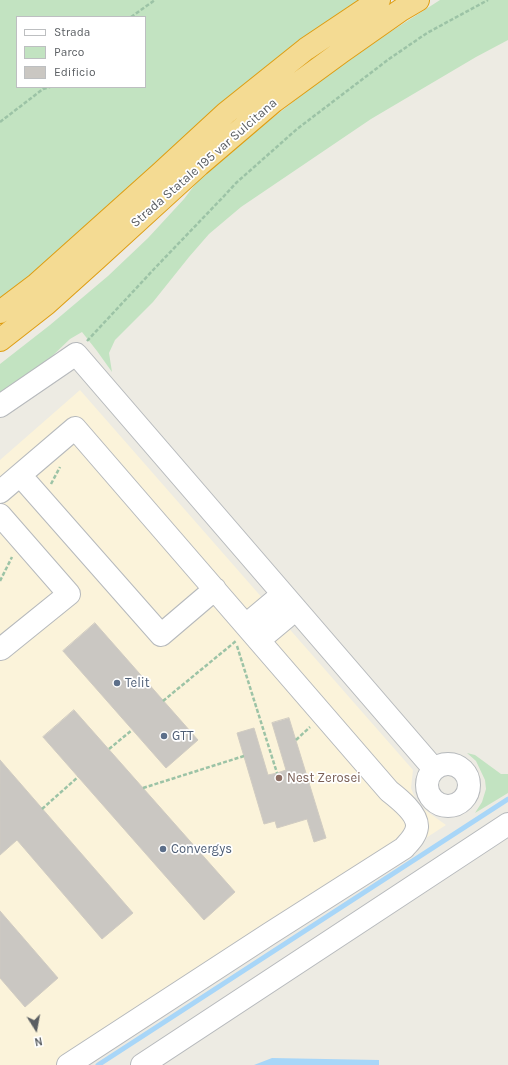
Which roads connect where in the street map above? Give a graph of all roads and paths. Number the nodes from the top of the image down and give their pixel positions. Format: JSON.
{"nodes":[{"id":1,"x":155,"y":0,"type":"edge"},
{"id":2,"x":379,"y":0,"type":"edge"},
{"id":3,"x":418,"y":0,"type":"edge"},
{"id":4,"x":488,"y":0,"type":"edge"},
{"id":5,"x":132,"y":16,"type":"edge"},
{"id":6,"x":46,"y":88,"type":"edge"},
{"id":7,"x":0,"y":122,"type":"edge"},
{"id":8,"x":46,"y":304,"type":"junction"},
{"id":9,"x":0,"y":312,"type":"edge"},
{"id":10,"x":0,"y":340,"type":"edge"},
{"id":11,"x":76,"y":354,"type":"junction"},
{"id":12,"x":0,"y":356,"type":"edge"},
{"id":13,"x":0,"y":406,"type":"edge"},
{"id":14,"x":20,"y":475,"type":"junction"},
{"id":15,"x":0,"y":492,"type":"edge"},
{"id":16,"x":0,"y":515,"type":"edge"},
{"id":17,"x":215,"y":589,"type":"junction"},
{"id":18,"x":289,"y":601,"type":"junction"},
{"id":19,"x":248,"y":634,"type":"junction"},
{"id":20,"x":0,"y":648,"type":"edge"},
{"id":21,"x":163,"y":701,"type":"dead end"},
{"id":22,"x":132,"y":730,"type":"dead end"},
{"id":23,"x":108,"y":749,"type":"dead end"},
{"id":24,"x":244,"y":756,"type":"dead end"},
{"id":25,"x":434,"y":769,"type":"dead end"},
{"id":26,"x":277,"y":773,"type":"dead end"},
{"id":27,"x":78,"y":777,"type":"dead end"},
{"id":28,"x":143,"y":788,"type":"dead end"},
{"id":29,"x":42,"y":809,"type":"dead end"},
{"id":30,"x":508,"y":824,"type":"edge"},
{"id":31,"x":68,"y":1065,"type":"edge"},
{"id":32,"x":142,"y":1065,"type":"edge"}],
"edges":[{"from":1,"to":5,"type":"path"},
{"from":2,"to":9,"type":"highway","name":"Strada Statale 195 var Sulcitana"},
{"from":3,"to":8,"type":"highway","name":"Strada Statale 195 var Sulcitana"},
{"from":4,"to":11,"type":"path"},
{"from":6,"to":7,"type":"path"},
{"from":8,"to":10,"type":"highway","name":"Strada Statale 195 var Sulcitana"},
{"from":8,"to":12,"type":"highway"},
{"from":11,"to":13,"type":"street"},
{"from":11,"to":18,"type":"street"},
{"from":14,"to":15,"type":"street"},
{"from":14,"to":17,"type":"street"},
{"from":14,"to":17,"type":"street"},
{"from":16,"to":20,"type":"street"},
{"from":17,"to":19,"type":"street"},
{"from":18,"to":19,"type":"street"},
{"from":18,"to":25,"type":"street"},
{"from":19,"to":21,"type":"path"},
{"from":19,"to":26,"type":"path"},
{"from":19,"to":31,"type":"street"},
{"from":22,"to":23,"type":"path"},
{"from":24,"to":28,"type":"path"},
{"from":27,"to":29,"type":"path"},
{"from":30,"to":32,"type":"street"}]}
